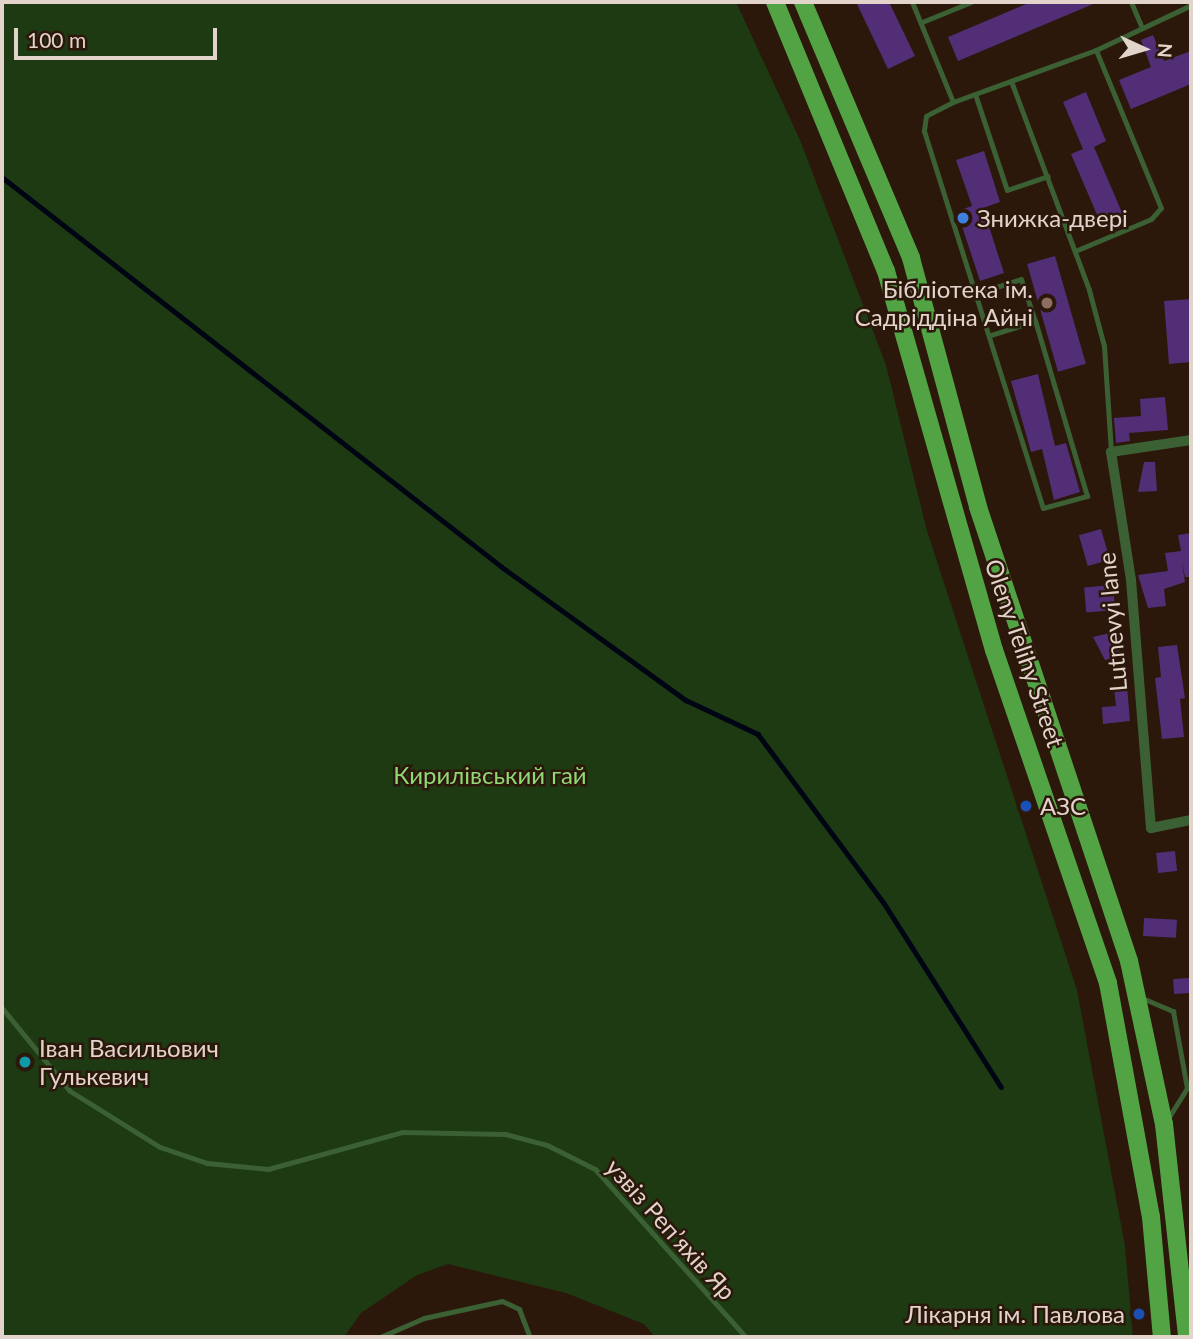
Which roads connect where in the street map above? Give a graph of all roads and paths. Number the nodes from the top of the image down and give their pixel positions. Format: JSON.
{"nodes":[{"id":1,"x":775,"y":2,"type":"edge"},
{"id":2,"x":803,"y":2,"type":"edge"},
{"id":3,"x":912,"y":2,"type":"edge"},
{"id":4,"x":971,"y":2,"type":"edge"},
{"id":5,"x":1131,"y":2,"type":"edge"},
{"id":6,"x":1191,"y":5,"type":"edge"},
{"id":7,"x":922,"y":22,"type":"junction"},
{"id":8,"x":1141,"y":25,"type":"junction"},
{"id":9,"x":1096,"y":50,"type":"junction"},
{"id":10,"x":1011,"y":81,"type":"junction"},
{"id":11,"x":975,"y":94,"type":"junction"},
{"id":12,"x":953,"y":102,"type":"junction"},
{"id":13,"x":1048,"y":176,"type":"junction"},
{"id":14,"x":1075,"y":251,"type":"junction"},
{"id":15,"x":978,"y":293,"type":"junction"},
{"id":16,"x":1035,"y":321,"type":"junction"},
{"id":17,"x":991,"y":335,"type":"junction"},
{"id":18,"x":1191,"y":439,"type":"edge"},
{"id":19,"x":1111,"y":453,"type":"junction"},
{"id":20,"x":1191,"y":820,"type":"edge"},
{"id":21,"x":1138,"y":996,"type":"junction"},
{"id":22,"x":2,"y":1008,"type":"edge"},
{"id":23,"x":1164,"y":1124,"type":"junction"},
{"id":24,"x":380,"y":1337,"type":"edge"},
{"id":25,"x":530,"y":1337,"type":"edge"},
{"id":26,"x":746,"y":1337,"type":"edge"},
{"id":27,"x":1162,"y":1337,"type":"edge"},
{"id":28,"x":1187,"y":1337,"type":"edge"}],
"edges":[{"from":1,"to":27,"type":"main road","name":"Oleny Telihy Street"},
{"from":2,"to":21,"type":"main road","name":"Oleny Telihy Street"},
{"from":3,"to":7,"type":"lane"},
{"from":4,"to":7,"type":"lane"},
{"from":5,"to":8,"type":"lane"},
{"from":6,"to":8,"type":"lane"},
{"from":7,"to":12,"type":"lane"},
{"from":8,"to":9,"type":"lane"},
{"from":9,"to":10,"type":"lane"},
{"from":9,"to":14,"type":"lane"},
{"from":10,"to":11,"type":"lane"},
{"from":10,"to":13,"type":"lane"},
{"from":11,"to":12,"type":"lane"},
{"from":11,"to":13,"type":"lane"},
{"from":12,"to":15,"type":"lane"},
{"from":13,"to":14,"type":"lane"},
{"from":14,"to":19,"type":"lane"},
{"from":15,"to":16,"type":"lane"},
{"from":15,"to":17,"type":"lane"},
{"from":16,"to":17,"type":"lane"},
{"from":16,"to":17,"type":"lane"},
{"from":18,"to":19,"type":"street"},
{"from":19,"to":20,"type":"street","name":"Lutnevyi lane"},
{"from":21,"to":23,"type":"main road","name":"Oleny Telihy Street"},
{"from":21,"to":23,"type":"lane"},
{"from":22,"to":26,"type":"lane","name":"узвіз Репʼяхів Яр"},
{"from":23,"to":28,"type":"main road","name":"Oleny Telihy Street"},
{"from":24,"to":25,"type":"lane"}]}
